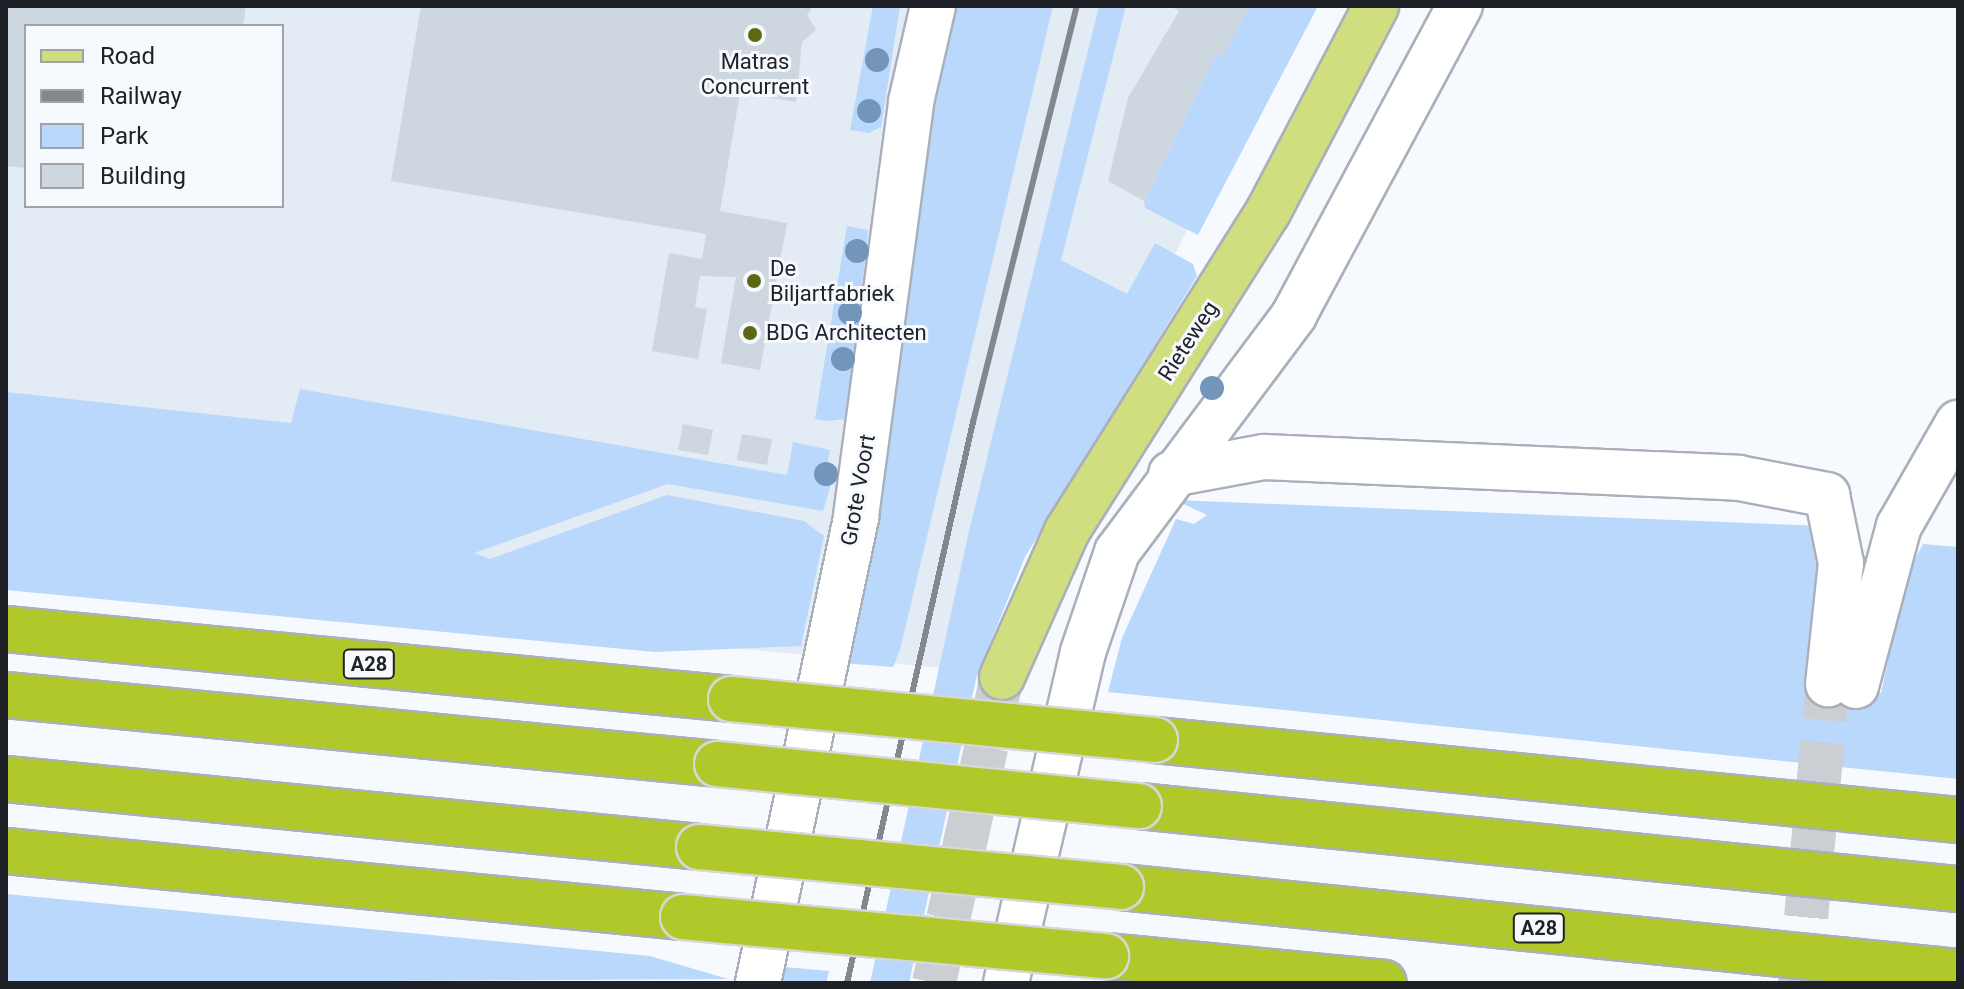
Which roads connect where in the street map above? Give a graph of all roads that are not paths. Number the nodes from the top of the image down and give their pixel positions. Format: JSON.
{"nodes":[{"id":1,"x":933,"y":6,"type":"edge"},
{"id":2,"x":1376,"y":6,"type":"edge"},
{"id":3,"x":1460,"y":6,"type":"edge"},
{"id":4,"x":1958,"y":423,"type":"edge"},
{"id":5,"x":1171,"y":474,"type":"junction"},
{"id":6,"x":6,"y":629,"type":"edge"},
{"id":7,"x":1002,"y":677,"type":"tunnel mouth"},
{"id":8,"x":6,"y":695,"type":"edge"},
{"id":9,"x":6,"y":779,"type":"edge"},
{"id":10,"x":1958,"y":820,"type":"edge"},
{"id":11,"x":6,"y":851,"type":"edge"},
{"id":12,"x":1958,"y":889,"type":"edge"},
{"id":13,"x":1958,"y":972,"type":"edge"},
{"id":14,"x":760,"y":977,"type":"edge"},
{"id":15,"x":1006,"y":983,"type":"edge"},
{"id":16,"x":1384,"y":983,"type":"edge"}],
"edges":[{"from":1,"to":14,"type":"street","name":"Grote Voort"},
{"from":2,"to":7,"type":"main road","name":"Rieteweg"},
{"from":3,"to":5,"type":"street"},
{"from":4,"to":5,"type":"street"},
{"from":5,"to":15,"type":"street"},
{"from":6,"to":10,"type":"highway","number":"A28","bridge":true},
{"from":8,"to":12,"type":"highway","bridge":true},
{"from":9,"to":13,"type":"highway","number":"A28","bridge":true},
{"from":11,"to":16,"type":"highway","bridge":true}]}
